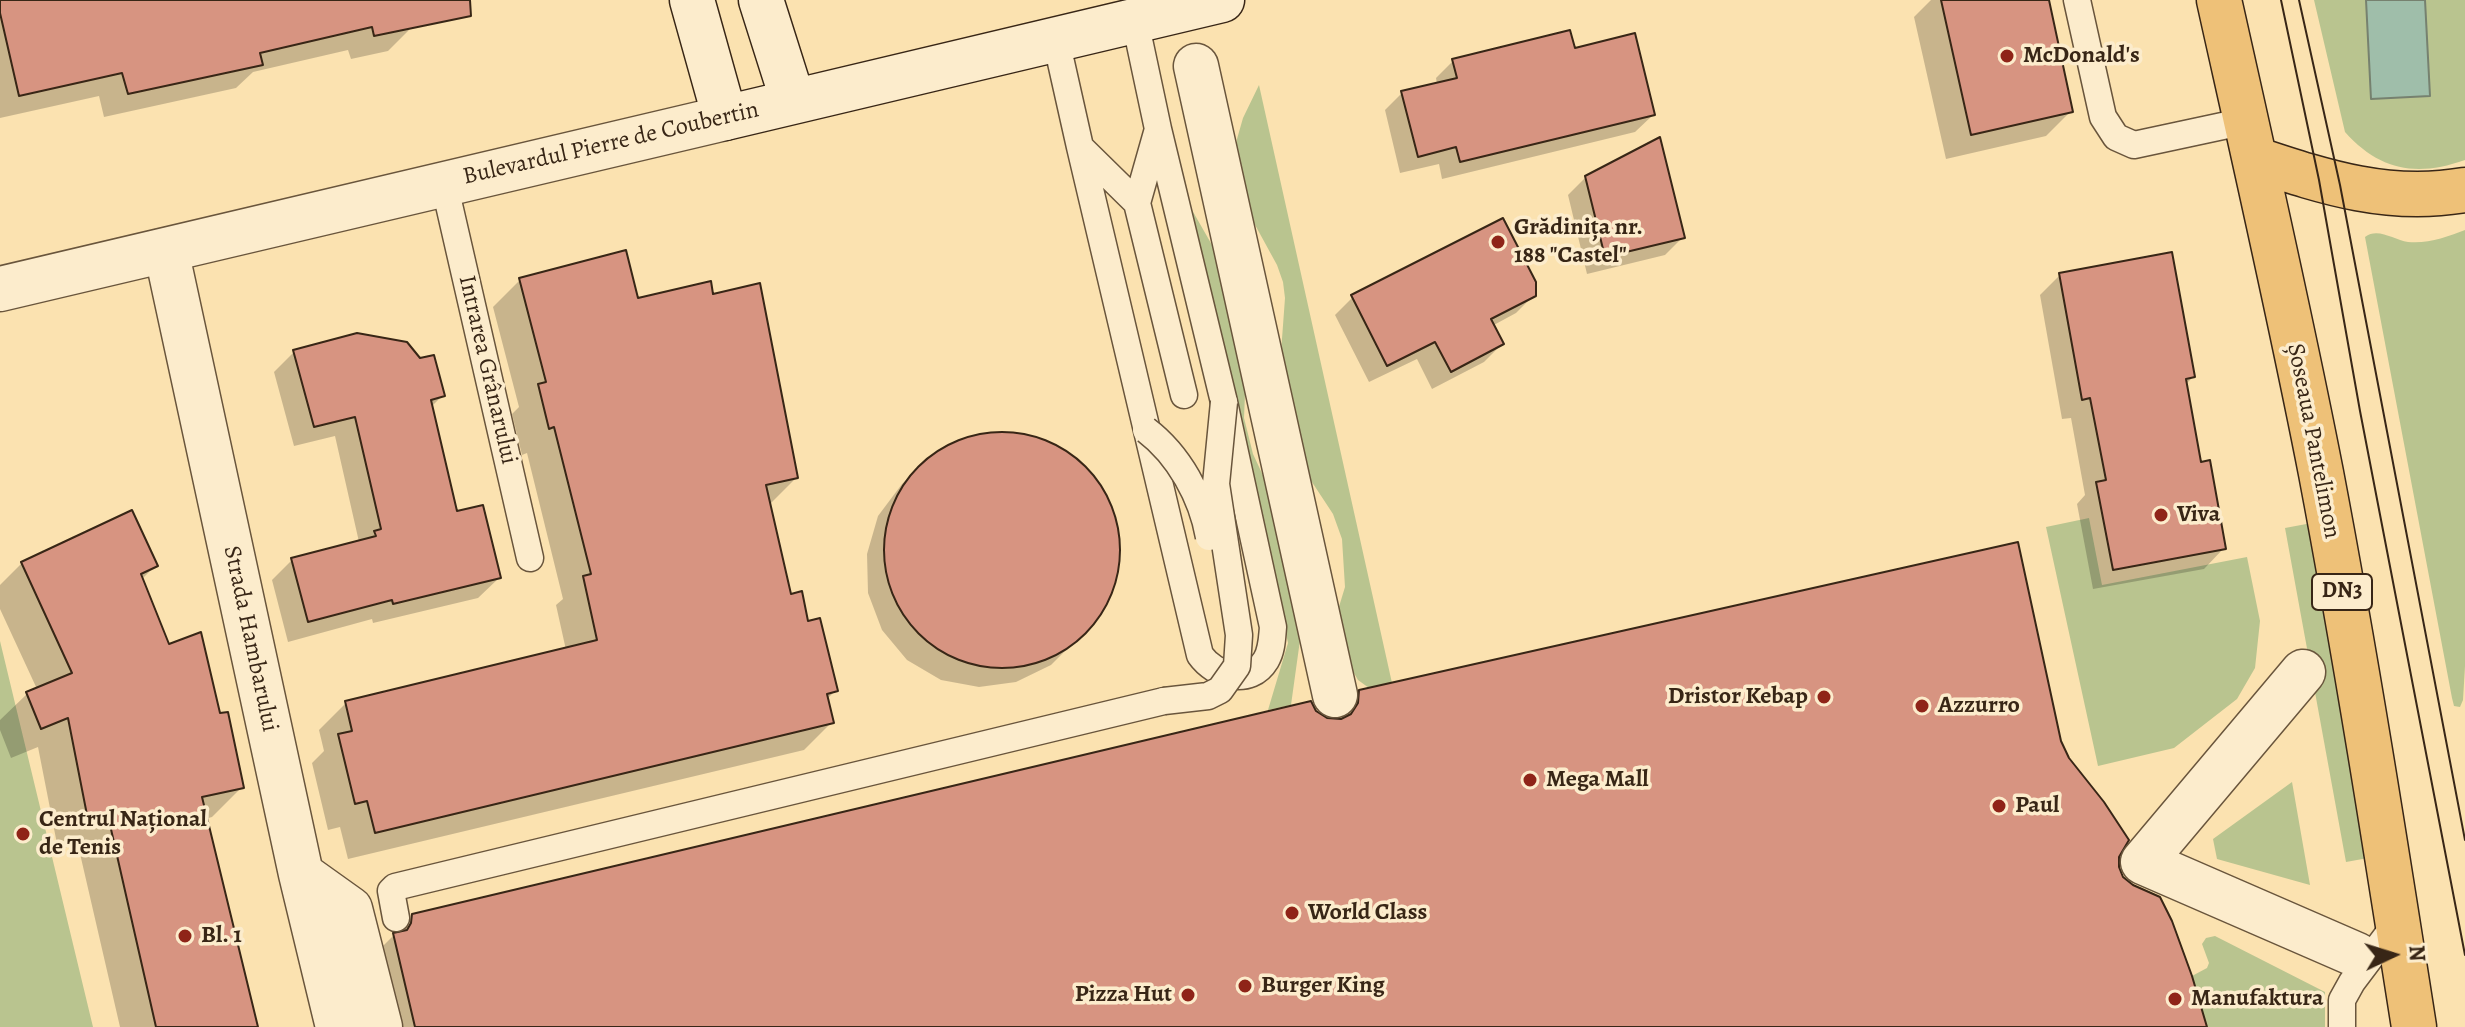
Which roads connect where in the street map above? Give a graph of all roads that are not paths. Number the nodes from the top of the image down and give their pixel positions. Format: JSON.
{"nodes":[{"id":1,"x":692,"y":0,"type":"edge"},
{"id":2,"x":761,"y":0,"type":"edge"},
{"id":3,"x":1222,"y":0,"type":"edge"},
{"id":4,"x":2077,"y":0,"type":"edge"},
{"id":5,"x":2219,"y":0,"type":"edge"},
{"id":6,"x":1135,"y":21,"type":"junction"},
{"id":7,"x":1056,"y":40,"type":"junction"},
{"id":8,"x":1196,"y":66,"type":"dead end"},
{"id":9,"x":793,"y":101,"type":"junction"},
{"id":10,"x":725,"y":118,"type":"junction"},
{"id":11,"x":1158,"y":129,"type":"junction"},
{"id":12,"x":2251,"y":140,"type":"junction"},
{"id":13,"x":1080,"y":147,"type":"junction"},
{"id":14,"x":444,"y":183,"type":"junction"},
{"id":15,"x":2465,"y":190,"type":"edge"},
{"id":16,"x":1137,"y":203,"type":"junction"},
{"id":17,"x":166,"y":250,"type":"junction"},
{"id":18,"x":0,"y":289,"type":"edge"},
{"id":19,"x":1184,"y":395,"type":"dead end"},
{"id":20,"x":1146,"y":430,"type":"junction"},
{"id":21,"x":530,"y":558,"type":"dead end"},
{"id":22,"x":2303,"y":672,"type":"dead end"},
{"id":23,"x":1231,"y":677,"type":"junction"},
{"id":24,"x":1335,"y":695,"type":"dead end"},
{"id":25,"x":1164,"y":701,"type":"junction"},
{"id":26,"x":301,"y":874,"type":"junction"},
{"id":27,"x":396,"y":918,"type":"dead end"},
{"id":28,"x":2398,"y":921,"type":"junction"},
{"id":29,"x":2357,"y":955,"type":"dead end"},
{"id":30,"x":338,"y":1027,"type":"edge"},
{"id":31,"x":380,"y":1027,"type":"edge"},
{"id":32,"x":2342,"y":1027,"type":"edge"},
{"id":33,"x":2414,"y":1027,"type":"edge"}],
"edges":[{"from":1,"to":10,"type":"street"},
{"from":2,"to":9,"type":"street"},
{"from":3,"to":6,"type":"street","name":"Bulevardul Pierre de Coubertin"},
{"from":4,"to":12,"type":"lane"},
{"from":5,"to":12,"type":"main road","name":"Șoseaua Pantelimon","number":"DN3"},
{"from":6,"to":7,"type":"street","name":"Bulevardul Pierre de Coubertin"},
{"from":6,"to":11,"type":"lane"},
{"from":7,"to":9,"type":"street","name":"Bulevardul Pierre de Coubertin"},
{"from":7,"to":13,"type":"lane"},
{"from":8,"to":24,"type":"street"},
{"from":9,"to":10,"type":"street","name":"Bulevardul Pierre de Coubertin"},
{"from":10,"to":14,"type":"street","name":"Bulevardul Pierre de Coubertin"},
{"from":11,"to":16,"type":"lane"},
{"from":11,"to":23,"type":"lane","bridge":true},
{"from":12,"to":15,"type":"main road"},
{"from":12,"to":28,"type":"main road","name":"Șoseaua Pantelimon","number":"DN3"},
{"from":13,"to":16,"type":"lane"},
{"from":13,"to":20,"type":"lane"},
{"from":14,"to":17,"type":"street","name":"Bulevardul Pierre de Coubertin"},
{"from":14,"to":21,"type":"lane","name":"Intrarea Grânarului"},
{"from":16,"to":19,"type":"lane"},
{"from":17,"to":18,"type":"street","name":"Bulevardul Pierre de Coubertin"},
{"from":17,"to":26,"type":"street","name":"Strada Hambarului"},
{"from":20,"to":23,"type":"lane"},
{"from":20,"to":25,"type":"lane","bridge":true},
{"from":22,"to":29,"type":"street"},
{"from":23,"to":25,"type":"lane","bridge":true},
{"from":25,"to":27,"type":"lane"},
{"from":26,"to":30,"type":"street","name":"Strada Hambarului"},
{"from":26,"to":31,"type":"street"},
{"from":28,"to":32,"type":"lane"},
{"from":28,"to":33,"type":"main road","name":"Șoseaua Pantelimon","number":"DN3"}]}
